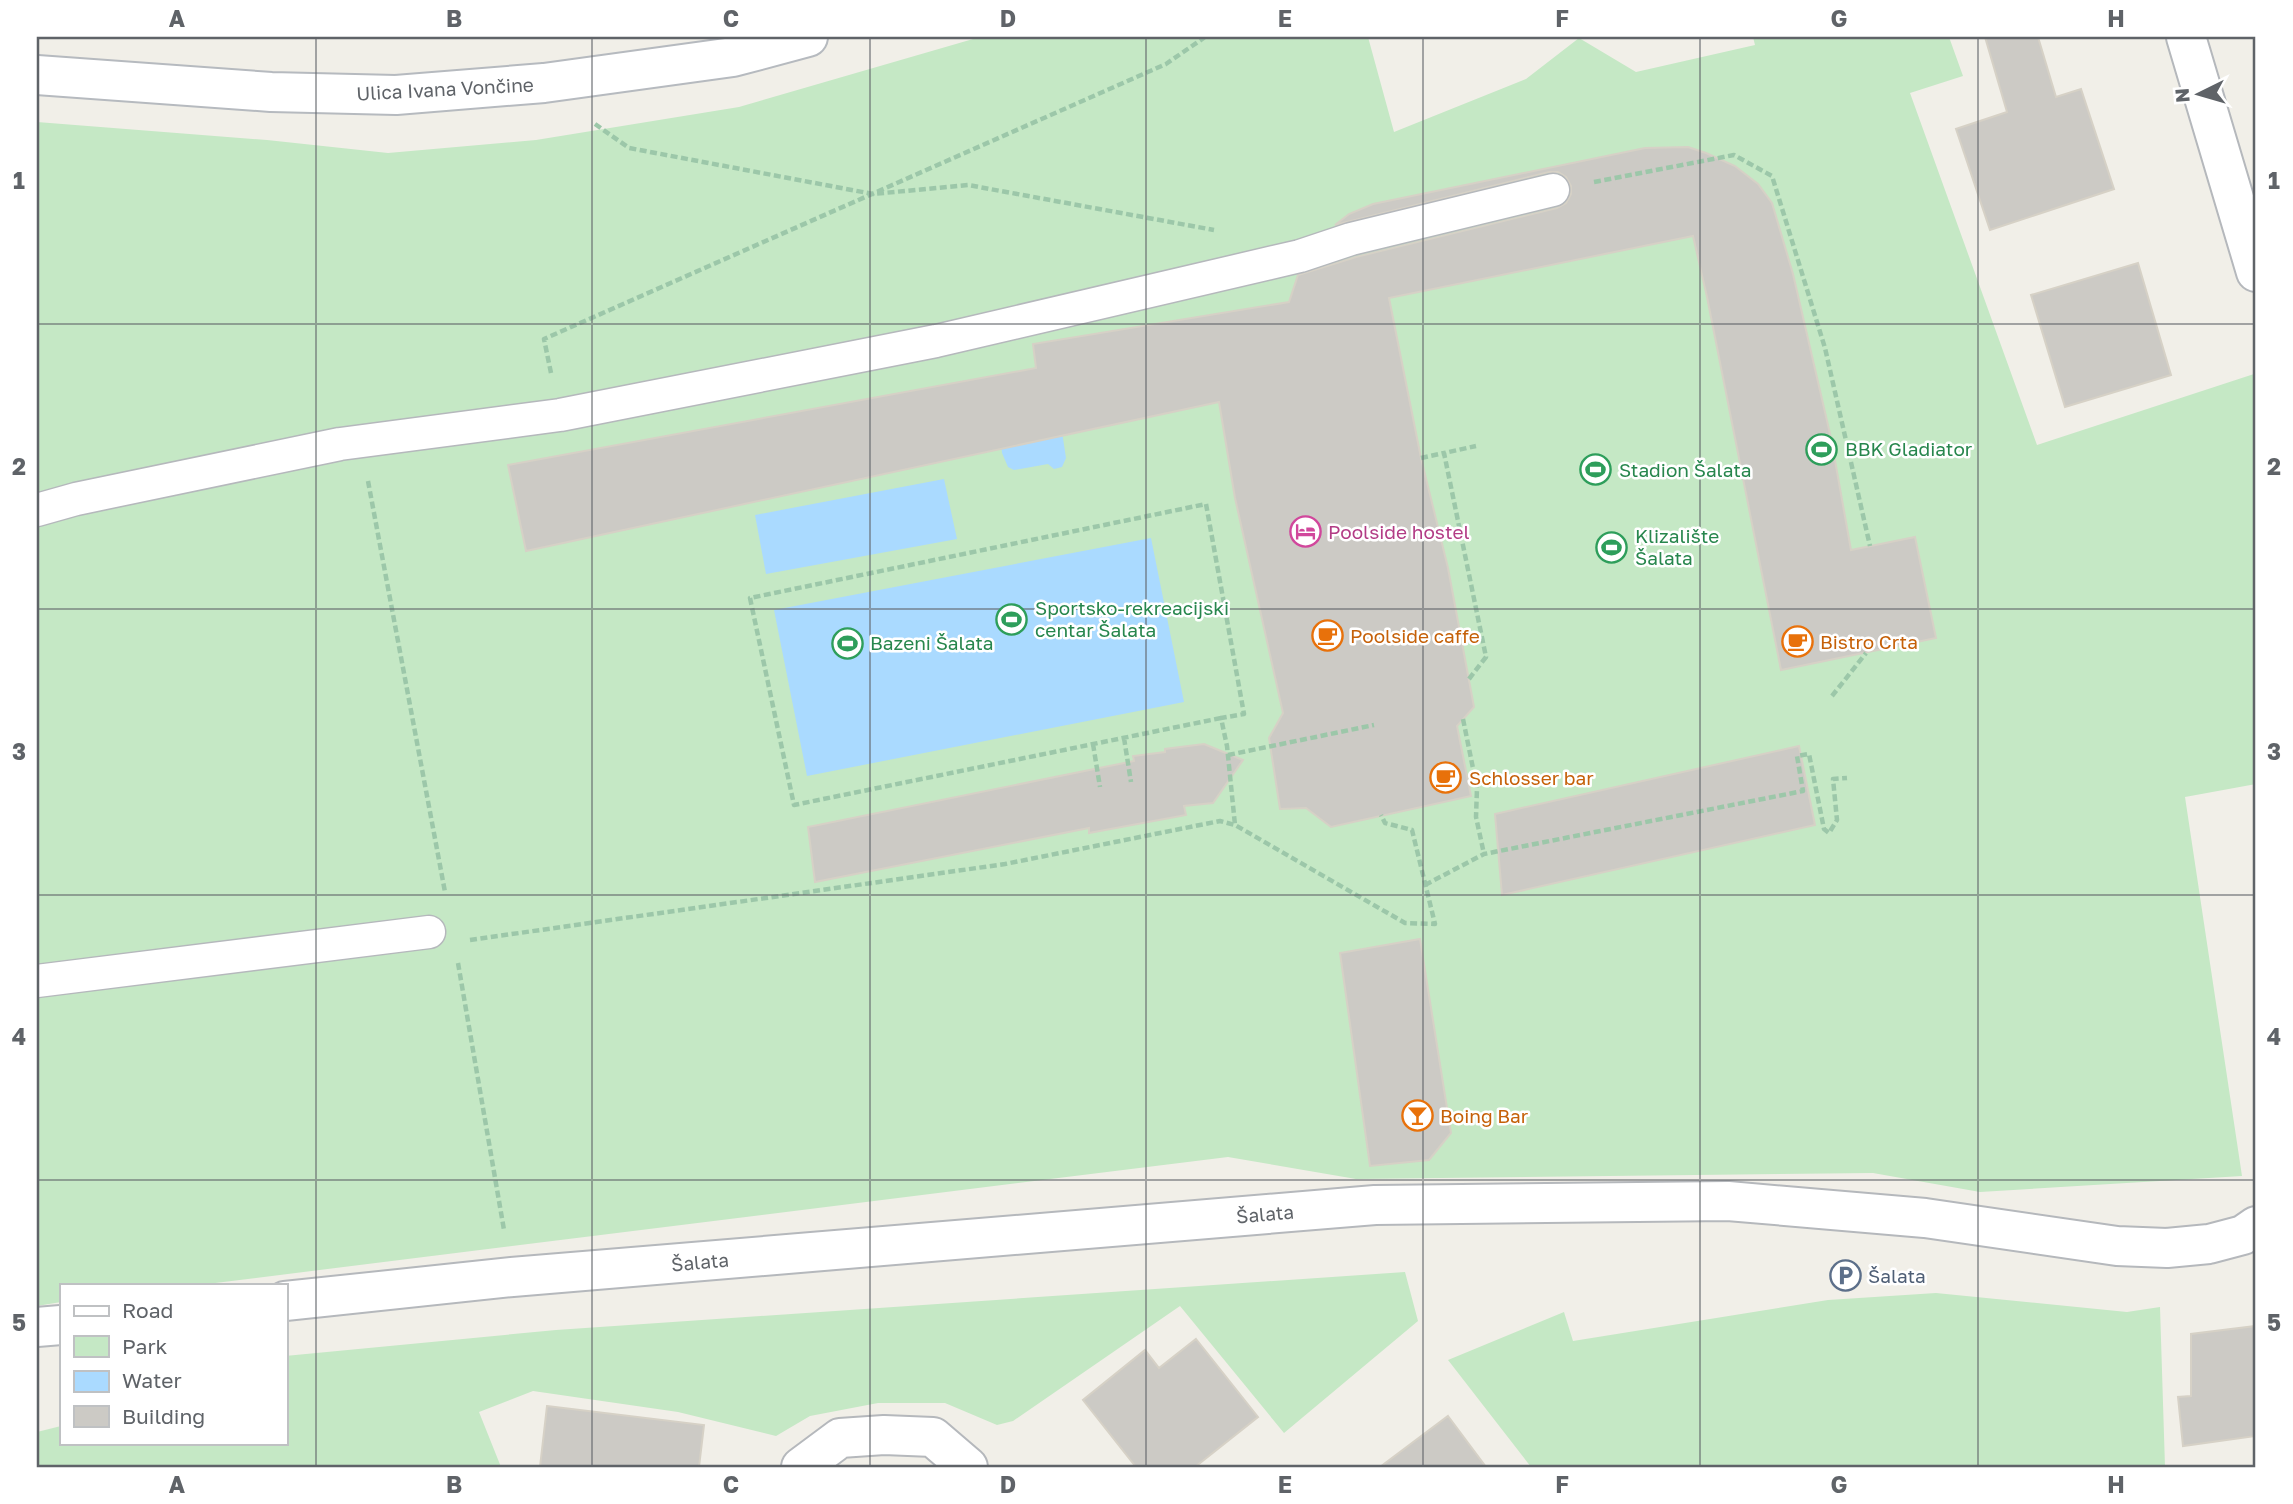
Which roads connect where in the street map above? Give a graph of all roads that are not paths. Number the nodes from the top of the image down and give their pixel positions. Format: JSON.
{"nodes":[{"id":1,"x":808,"y":37,"type":"edge"},
{"id":2,"x":2186,"y":37,"type":"edge"},
{"id":3,"x":37,"y":75,"type":"edge"},
{"id":4,"x":1553,"y":190,"type":"road end"},
{"id":5,"x":2256,"y":272,"type":"edge"},
{"id":6,"x":37,"y":510,"type":"edge"},
{"id":7,"x":442,"y":937,"type":"road end"},
{"id":8,"x":37,"y":981,"type":"edge"},
{"id":9,"x":2250,"y":1230,"type":"edge"},
{"id":10,"x":287,"y":1301,"type":"edge"},
{"id":11,"x":60,"y":1325,"type":"edge"},
{"id":12,"x":37,"y":1327,"type":"edge"},
{"id":13,"x":801,"y":1467,"type":"edge"},
{"id":14,"x":968,"y":1467,"type":"edge"}],
"edges":[{"from":1,"to":3,"type":"street","name":"Ulica Ivana Vončine"},
{"from":2,"to":5,"type":"street"},
{"from":4,"to":6,"type":"lane"},
{"from":7,"to":8,"type":"lane"},
{"from":9,"to":10,"type":"street","name":"Šalata"},
{"from":11,"to":12,"type":"street"},
{"from":13,"to":14,"type":"street"}]}
